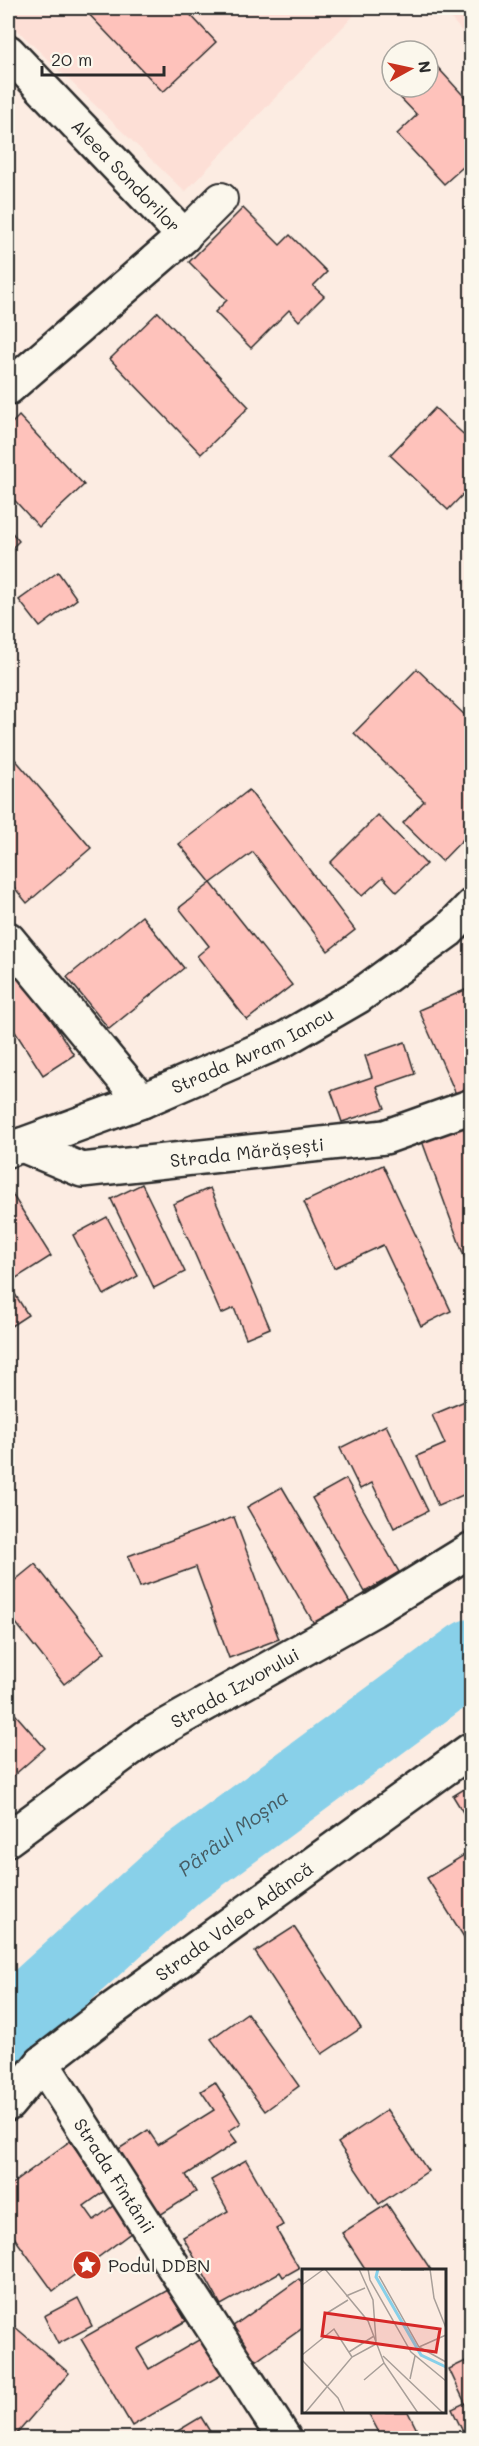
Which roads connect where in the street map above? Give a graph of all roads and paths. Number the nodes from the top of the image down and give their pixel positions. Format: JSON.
{"nodes":[{"id":1,"x":8,"y":52,"type":"edge"},
{"id":2,"x":221,"y":199,"type":"dead end"},
{"id":3,"x":184,"y":236,"type":"junction"},
{"id":4,"x":8,"y":388,"type":"edge"},
{"id":5,"x":471,"y":906,"type":"edge"},
{"id":6,"x":8,"y":939,"type":"edge"},
{"id":7,"x":142,"y":1101,"type":"junction"},
{"id":8,"x":471,"y":1106,"type":"edge"},
{"id":9,"x":15,"y":1148,"type":"edge"},
{"id":10,"x":471,"y":1549,"type":"edge"},
{"id":11,"x":471,"y":1749,"type":"edge"},
{"id":12,"x":8,"y":1839,"type":"edge"},
{"id":13,"x":42,"y":2063,"type":"junction"},
{"id":14,"x":8,"y":2104,"type":"edge"},
{"id":15,"x":284,"y":2439,"type":"edge"}],
"edges":[{"from":1,"to":3,"type":"street","name":"Aleea Sondorilor"},
{"from":2,"to":3,"type":"street"},
{"from":3,"to":4,"type":"street","name":"Aleea Sondorilor"},
{"from":5,"to":7,"type":"street","name":"Strada Avram Iancu"},
{"from":6,"to":7,"type":"street"},
{"from":7,"to":9,"type":"street","name":"Strada Avram Iancu"},
{"from":8,"to":9,"type":"street","name":"Strada Mărășești"},
{"from":10,"to":12,"type":"street","name":"Strada Izvorului"},
{"from":11,"to":13,"type":"street","name":"Strada Valea Adâncă"},
{"from":13,"to":14,"type":"street","name":"Strada Valea Adâncă"},
{"from":13,"to":15,"type":"street","name":"Strada Fîntânii"}]}
